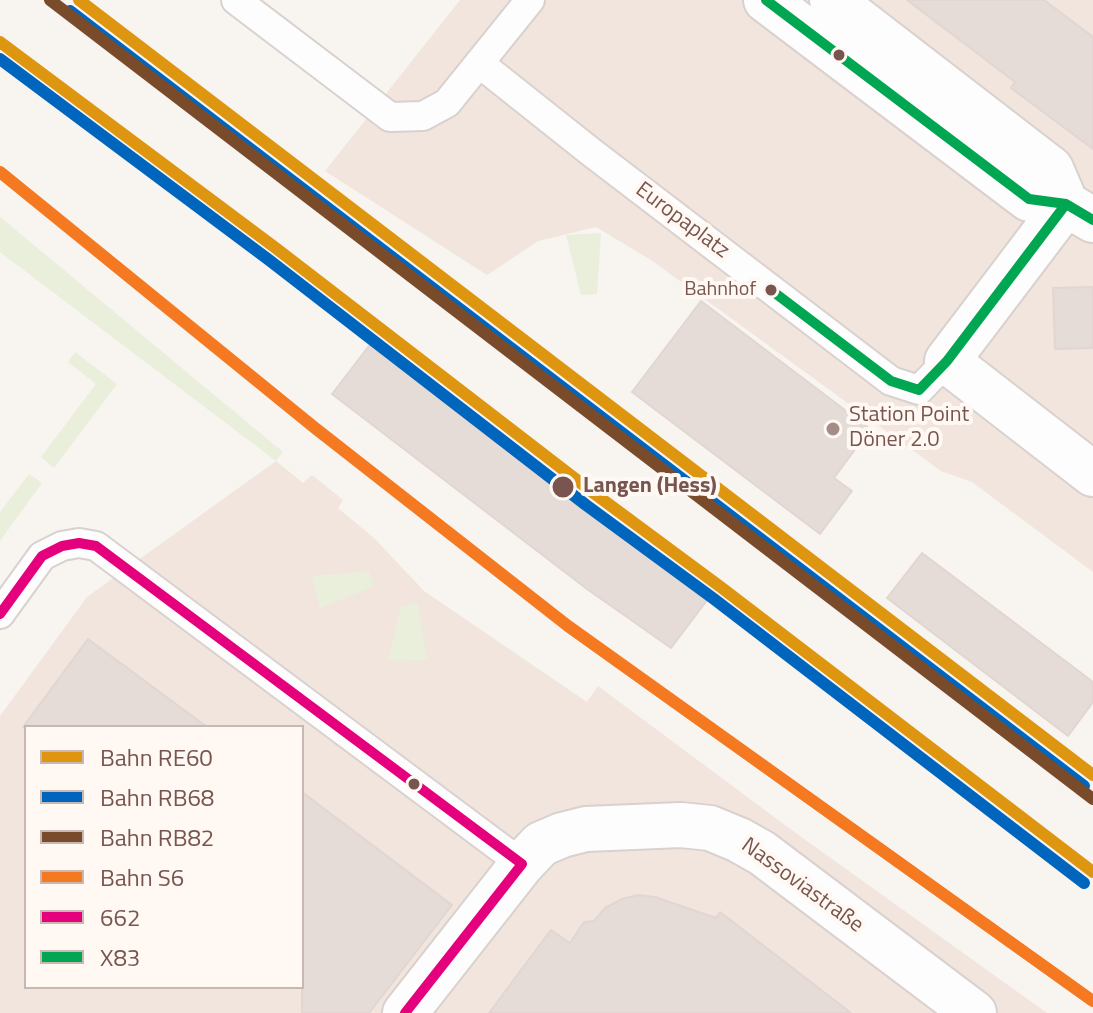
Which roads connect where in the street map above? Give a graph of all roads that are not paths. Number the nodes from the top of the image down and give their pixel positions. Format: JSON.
{"nodes":[{"id":1,"x":236,"y":0,"type":"edge"},
{"id":2,"x":530,"y":0,"type":"edge"},
{"id":3,"x":766,"y":0,"type":"edge"},
{"id":4,"x":832,"y":0,"type":"edge"},
{"id":5,"x":479,"y":63,"type":"junction"},
{"id":6,"x":1080,"y":212,"type":"edge"},
{"id":7,"x":947,"y":361,"type":"junction"},
{"id":8,"x":1093,"y":474,"type":"edge"},
{"id":9,"x":0,"y":614,"type":"edge"},
{"id":10,"x":522,"y":864,"type":"junction"},
{"id":11,"x":405,"y":1013,"type":"edge"},
{"id":12,"x":974,"y":1013,"type":"edge"}],
"edges":[{"from":1,"to":5,"type":"lane"},
{"from":2,"to":5,"type":"lane"},
{"from":3,"to":6,"type":"street"},
{"from":4,"to":6,"type":"street"},
{"from":5,"to":7,"type":"lane","name":"Europaplatz"},
{"from":6,"to":7,"type":"street","name":"Europaplatz"},
{"from":7,"to":8,"type":"street"},
{"from":9,"to":10,"type":"lane"},
{"from":10,"to":11,"type":"street","name":"Nassoviastraße"},
{"from":10,"to":12,"type":"street","name":"Nassoviastraße"}]}
